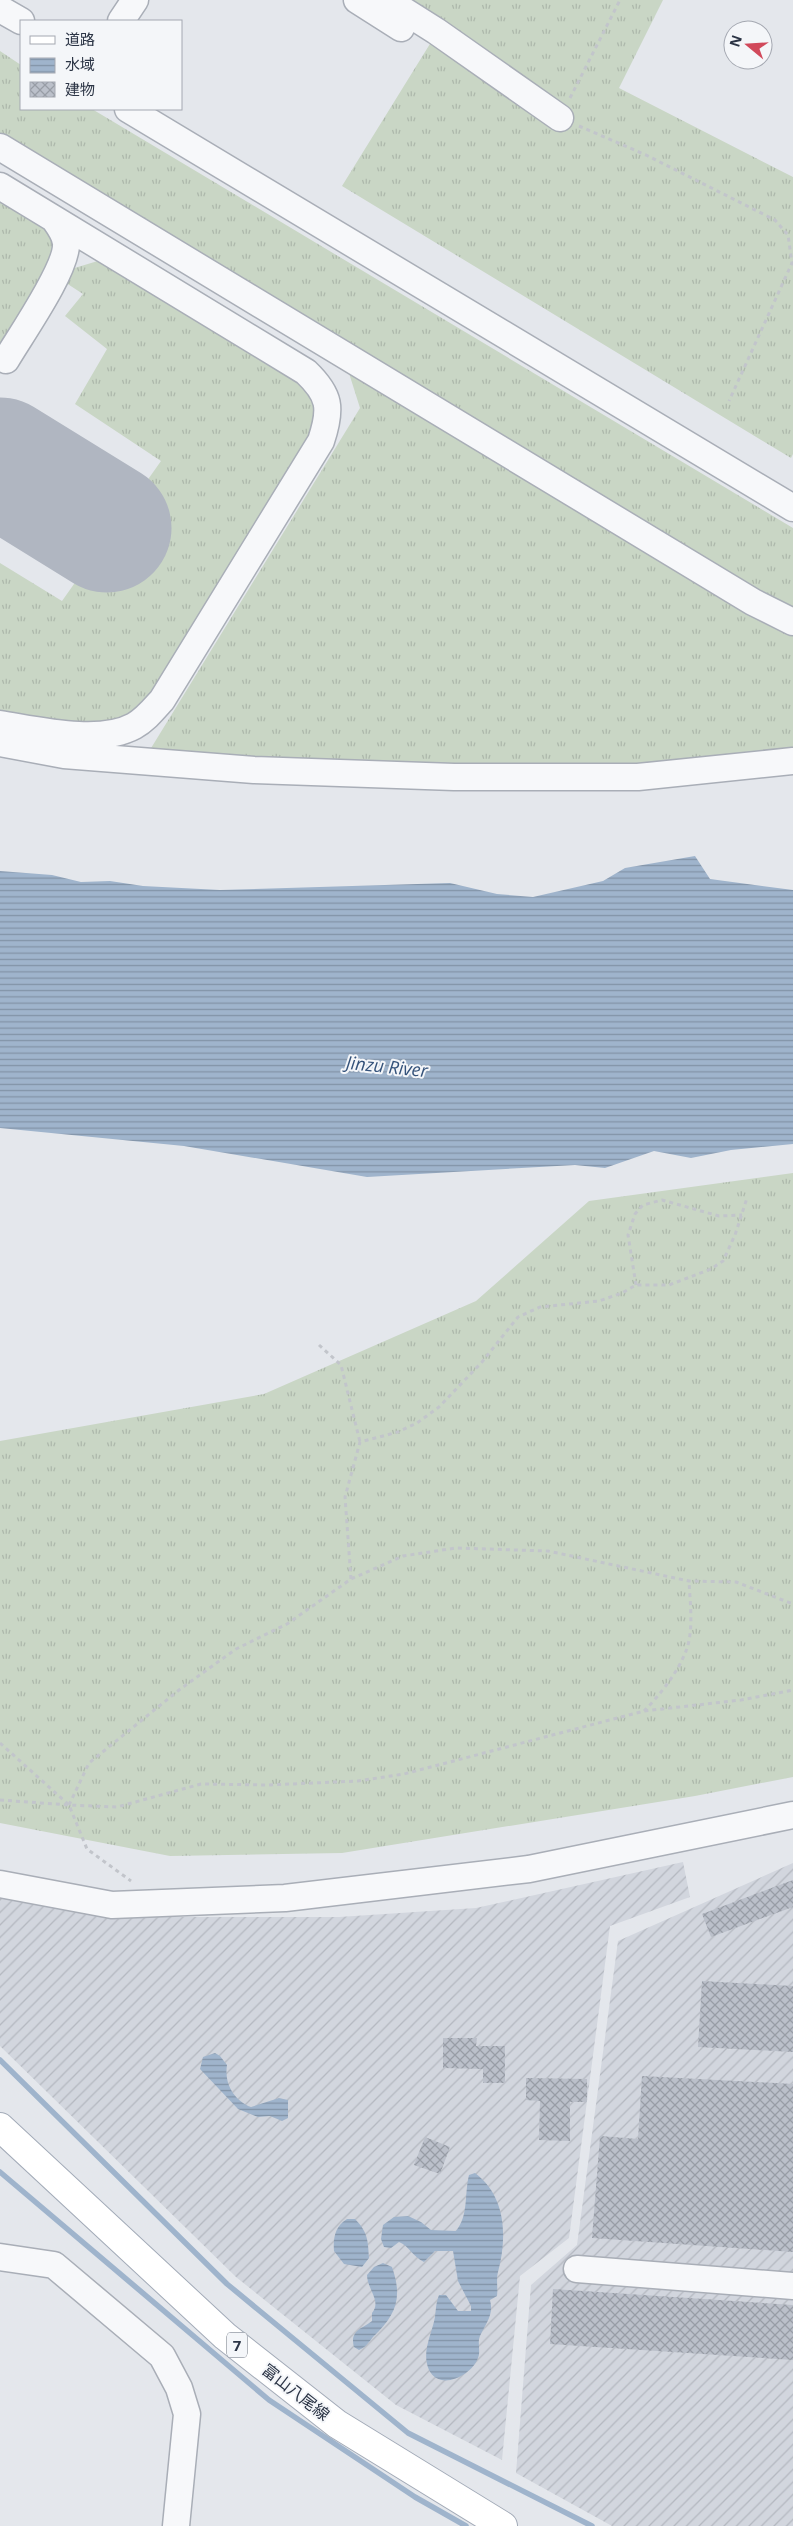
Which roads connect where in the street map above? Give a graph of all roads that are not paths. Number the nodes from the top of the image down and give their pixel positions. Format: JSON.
{"nodes":[{"id":1,"x":134,"y":0,"type":"edge"},
{"id":2,"x":357,"y":0,"type":"edge"},
{"id":3,"x":387,"y":0,"type":"edge"},
{"id":4,"x":0,"y":9,"type":"edge"},
{"id":5,"x":122,"y":20,"type":"edge"},
{"id":6,"x":20,"y":21,"type":"edge"},
{"id":7,"x":410,"y":33,"type":"dead end"},
{"id":8,"x":130,"y":110,"type":"edge"},
{"id":9,"x":560,"y":118,"type":"road end"},
{"id":10,"x":0,"y":147,"type":"edge"},
{"id":11,"x":0,"y":186,"type":"edge"},
{"id":12,"x":54,"y":219,"type":"junction"},
{"id":13,"x":6,"y":360,"type":"dead end"},
{"id":14,"x":793,"y":508,"type":"edge"},
{"id":15,"x":793,"y":622,"type":"edge"},
{"id":16,"x":0,"y":724,"type":"edge"},
{"id":17,"x":0,"y":744,"type":"edge"},
{"id":18,"x":793,"y":761,"type":"edge"},
{"id":19,"x":793,"y":1815,"type":"edge"},
{"id":20,"x":0,"y":1884,"type":"edge"},
{"id":21,"x":0,"y":2127,"type":"edge"},
{"id":22,"x":0,"y":2257,"type":"edge"},
{"id":23,"x":577,"y":2269,"type":"dead end"},
{"id":24,"x":793,"y":2286,"type":"edge"},
{"id":25,"x":176,"y":2526,"type":"edge"},
{"id":26,"x":503,"y":2526,"type":"edge"}],
"edges":[{"from":1,"to":5,"type":"street"},
{"from":2,"to":7,"type":"street"},
{"from":3,"to":9,"type":"street"},
{"from":4,"to":6,"type":"street"},
{"from":8,"to":14,"type":"street"},
{"from":10,"to":15,"type":"street"},
{"from":11,"to":12,"type":"street"},
{"from":12,"to":13,"type":"street"},
{"from":12,"to":16,"type":"street"},
{"from":17,"to":18,"type":"street"},
{"from":19,"to":20,"type":"street"},
{"from":21,"to":26,"type":"main road","name":"富山八尾線","number":"7"},
{"from":22,"to":25,"type":"street"},
{"from":23,"to":24,"type":"street"}]}
